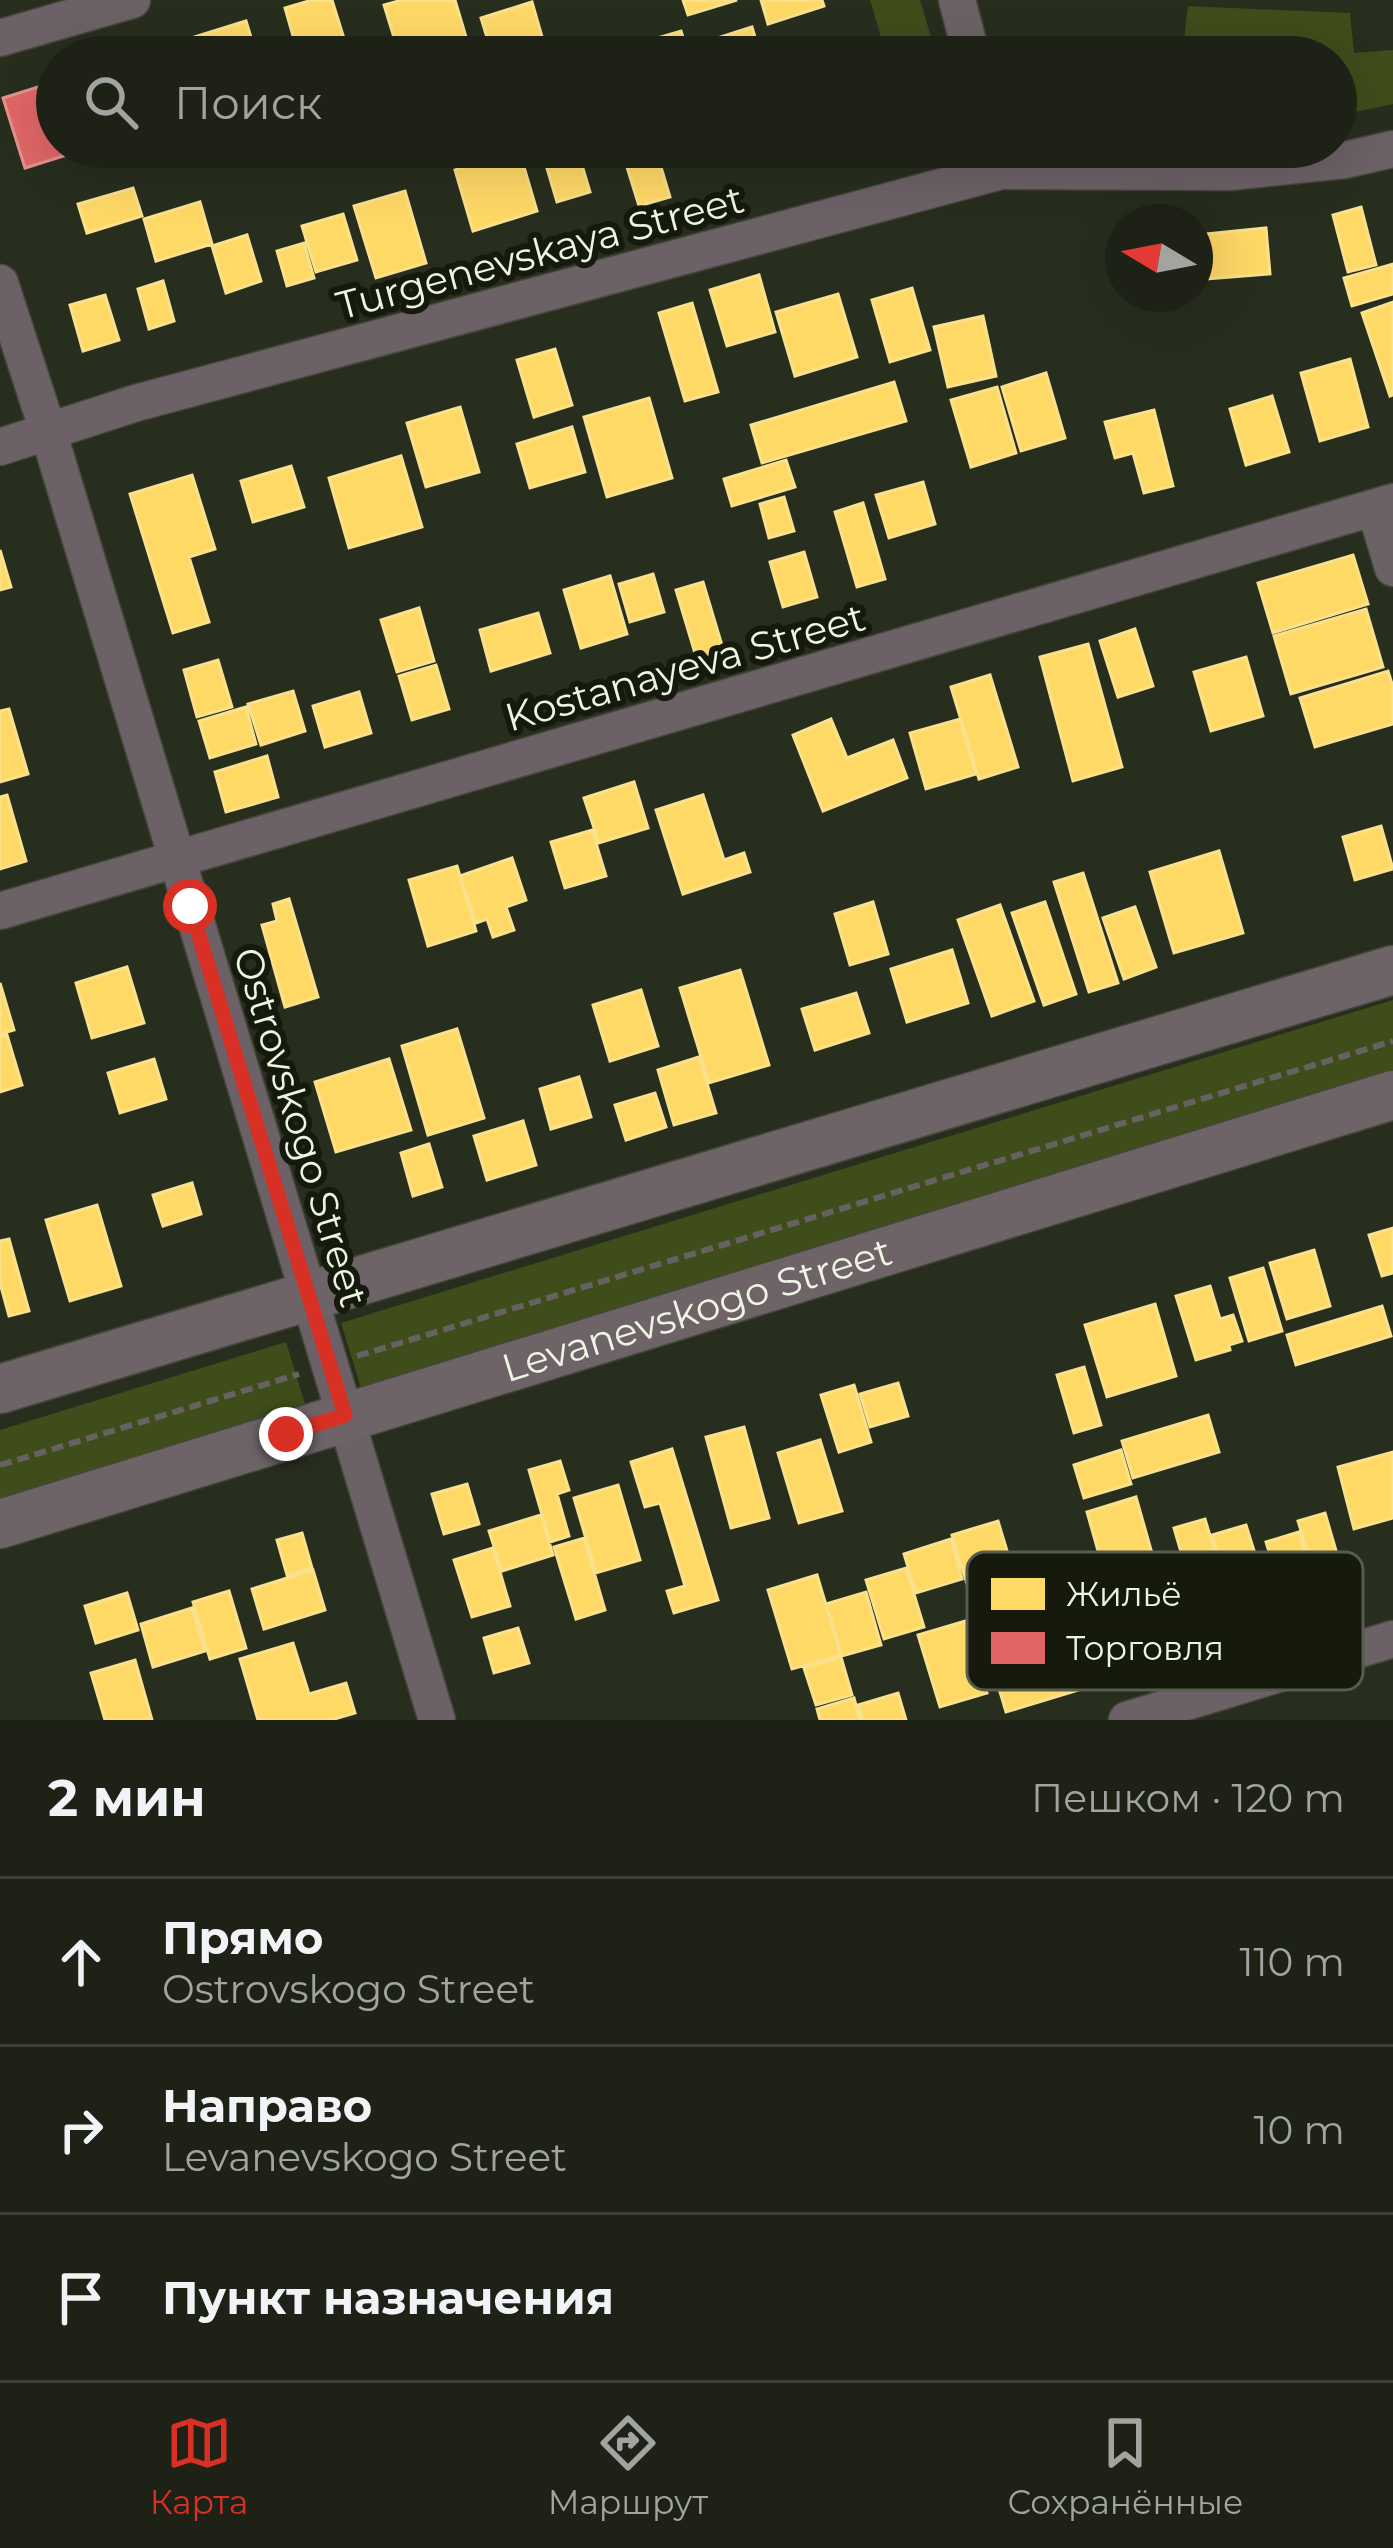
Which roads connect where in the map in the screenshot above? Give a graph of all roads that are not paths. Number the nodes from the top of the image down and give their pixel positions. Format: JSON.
{"nodes":[{"id":1,"x":132,"y":0,"type":"edge"},
{"id":2,"x":957,"y":0,"type":"edge"},
{"id":3,"x":966,"y":36,"type":"edge"},
{"id":4,"x":0,"y":38,"type":"edge"},
{"id":5,"x":1393,"y":149,"type":"edge"},
{"id":6,"x":1357,"y":157,"type":"edge"},
{"id":7,"x":966,"y":168,"type":"edge"},
{"id":8,"x":1159,"y":168,"type":"edge"},
{"id":9,"x":1268,"y":168,"type":"edge"},
{"id":10,"x":0,"y":284,"type":"edge"},
{"id":11,"x":48,"y":430,"type":"junction"},
{"id":12,"x":0,"y":447,"type":"edge"},
{"id":13,"x":1384,"y":505,"type":"edge"},
{"id":14,"x":1393,"y":568,"type":"edge"},
{"id":15,"x":176,"y":858,"type":"junction"},
{"id":16,"x":0,"y":911,"type":"edge"},
{"id":17,"x":1393,"y":970,"type":"edge"},
{"id":18,"x":1393,"y":1095,"type":"edge"},
{"id":19,"x":306,"y":1295,"type":"junction"},
{"id":20,"x":0,"y":1389,"type":"edge"},
{"id":21,"x":345,"y":1415,"type":"junction"},
{"id":22,"x":0,"y":1524,"type":"edge"},
{"id":23,"x":1393,"y":1639,"type":"edge"},
{"id":24,"x":1363,"y":1648,"type":"edge"},
{"id":25,"x":1226,"y":1690,"type":"edge"},
{"id":26,"x":437,"y":1720,"type":"edge"},
{"id":27,"x":1127,"y":1720,"type":"edge"}],
"edges":[{"from":1,"to":4,"type":"street"},
{"from":2,"to":3,"type":"street"},
{"from":5,"to":6,"type":"street","name":"Turgenevskaya Street"},
{"from":7,"to":11,"type":"street","name":"Turgenevskaya Street"},
{"from":8,"to":9,"type":"street","name":"Turgenevskaya Street"},
{"from":10,"to":11,"type":"street","name":"Ostrovskogo Street"},
{"from":11,"to":12,"type":"street","name":"Turgenevskaya Street"},
{"from":11,"to":15,"type":"street","name":"Ostrovskogo Street"},
{"from":13,"to":14,"type":"street"},
{"from":13,"to":15,"type":"street","name":"Kostanayeva Street"},
{"from":15,"to":16,"type":"street","name":"Kostanayeva Street"},
{"from":15,"to":19,"type":"street","name":"Ostrovskogo Street"},
{"from":17,"to":19,"type":"street"},
{"from":18,"to":21,"type":"street","name":"Levanevskogo Street"},
{"from":19,"to":20,"type":"street"},
{"from":19,"to":21,"type":"street","name":"Ostrovskogo Street"},
{"from":21,"to":22,"type":"street","name":"Levanevskogo Street"},
{"from":21,"to":26,"type":"street","name":"Ostrovskogo Street"},
{"from":23,"to":24,"type":"street"},
{"from":25,"to":27,"type":"street"}]}
